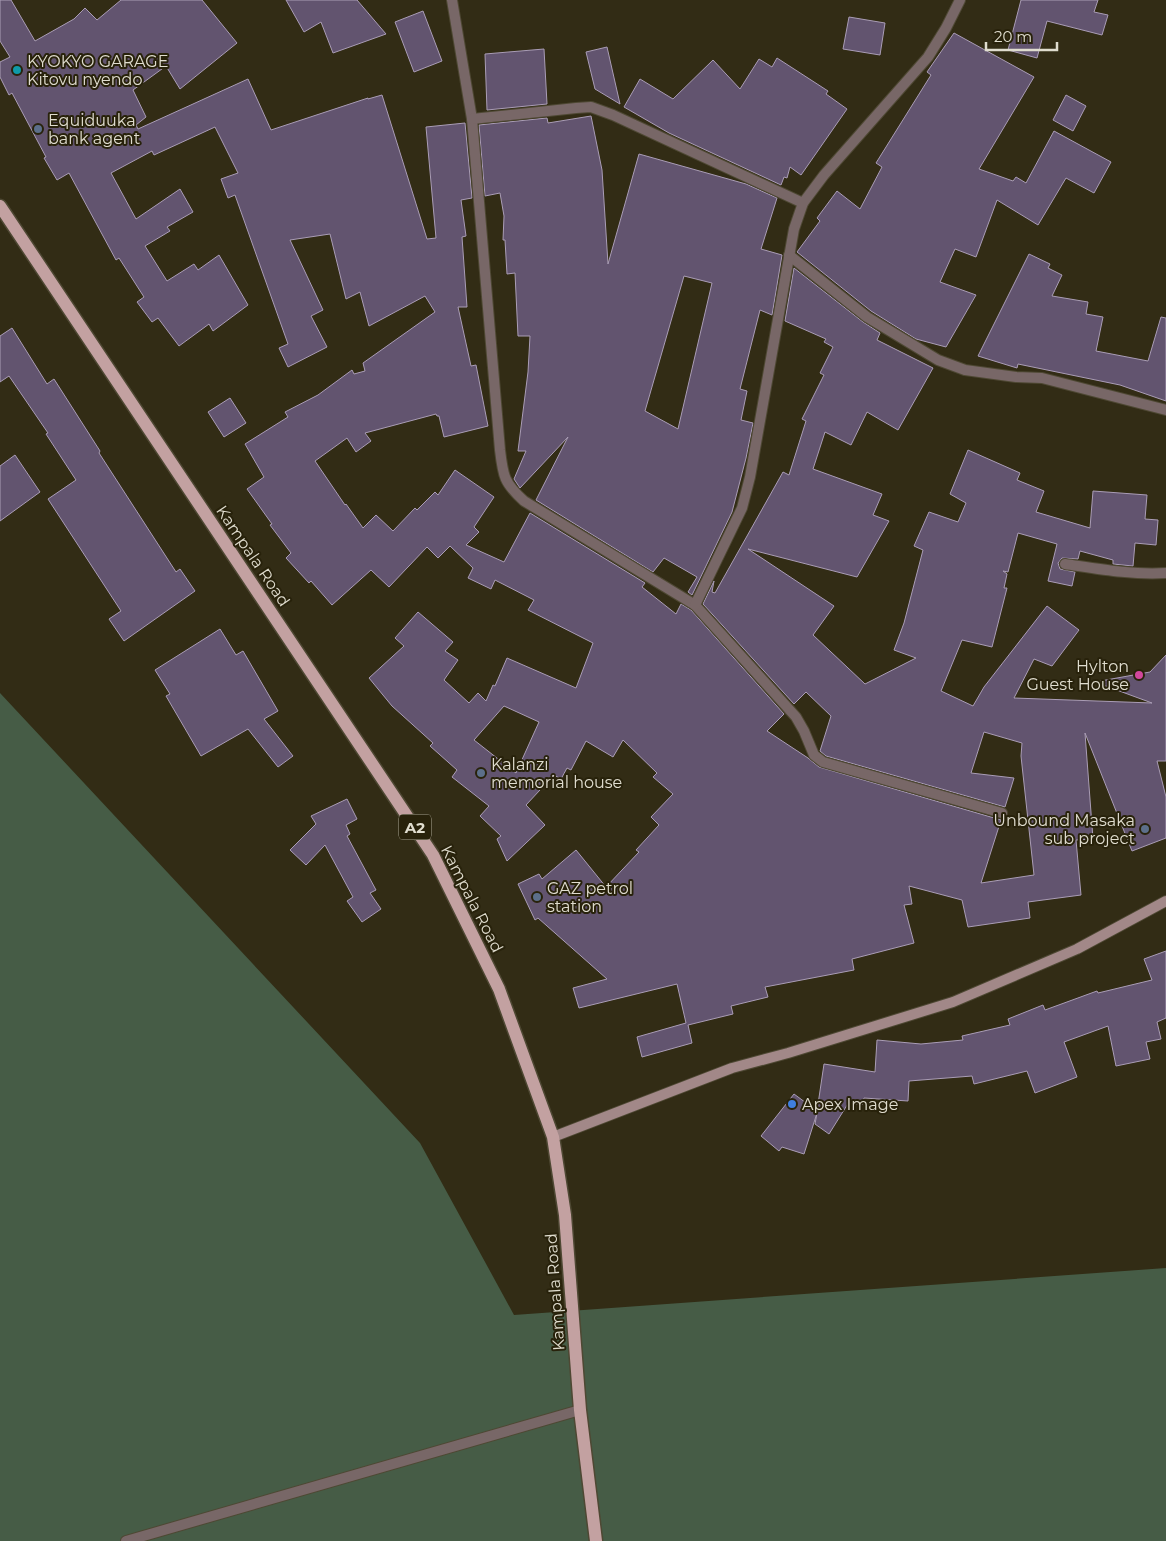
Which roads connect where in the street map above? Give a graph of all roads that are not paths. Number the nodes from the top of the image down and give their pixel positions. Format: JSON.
{"nodes":[{"id":1,"x":452,"y":0,"type":"edge"},
{"id":2,"x":960,"y":0,"type":"edge"},
{"id":3,"x":472,"y":119,"type":"junction"},
{"id":4,"x":803,"y":203,"type":"junction"},
{"id":5,"x":0,"y":206,"type":"edge"},
{"id":6,"x":789,"y":256,"type":"junction"},
{"id":7,"x":1166,"y":410,"type":"edge"},
{"id":8,"x":1065,"y":564,"type":"dead end"},
{"id":9,"x":1166,"y":573,"type":"edge"},
{"id":10,"x":695,"y":605,"type":"junction"},
{"id":11,"x":1002,"y":813,"type":"dead end"},
{"id":12,"x":1166,"y":901,"type":"edge"},
{"id":13,"x":553,"y":1137,"type":"junction"},
{"id":14,"x":580,"y":1410,"type":"junction"},
{"id":15,"x":126,"y":1541,"type":"edge"},
{"id":16,"x":596,"y":1541,"type":"edge"}],
"edges":[{"from":1,"to":3,"type":"street"},
{"from":2,"to":4,"type":"street"},
{"from":3,"to":4,"type":"street"},
{"from":3,"to":10,"type":"street"},
{"from":4,"to":6,"type":"street"},
{"from":5,"to":13,"type":"main road","name":"Kampala Road","number":"A2"},
{"from":6,"to":7,"type":"street"},
{"from":6,"to":10,"type":"street"},
{"from":8,"to":9,"type":"street"},
{"from":10,"to":11,"type":"street"},
{"from":12,"to":13,"type":"street"},
{"from":13,"to":14,"type":"main road","name":"Kampala Road","number":"A2"},
{"from":14,"to":15,"type":"street"},
{"from":14,"to":16,"type":"main road","name":"Kampala Road","number":"A2"}]}
